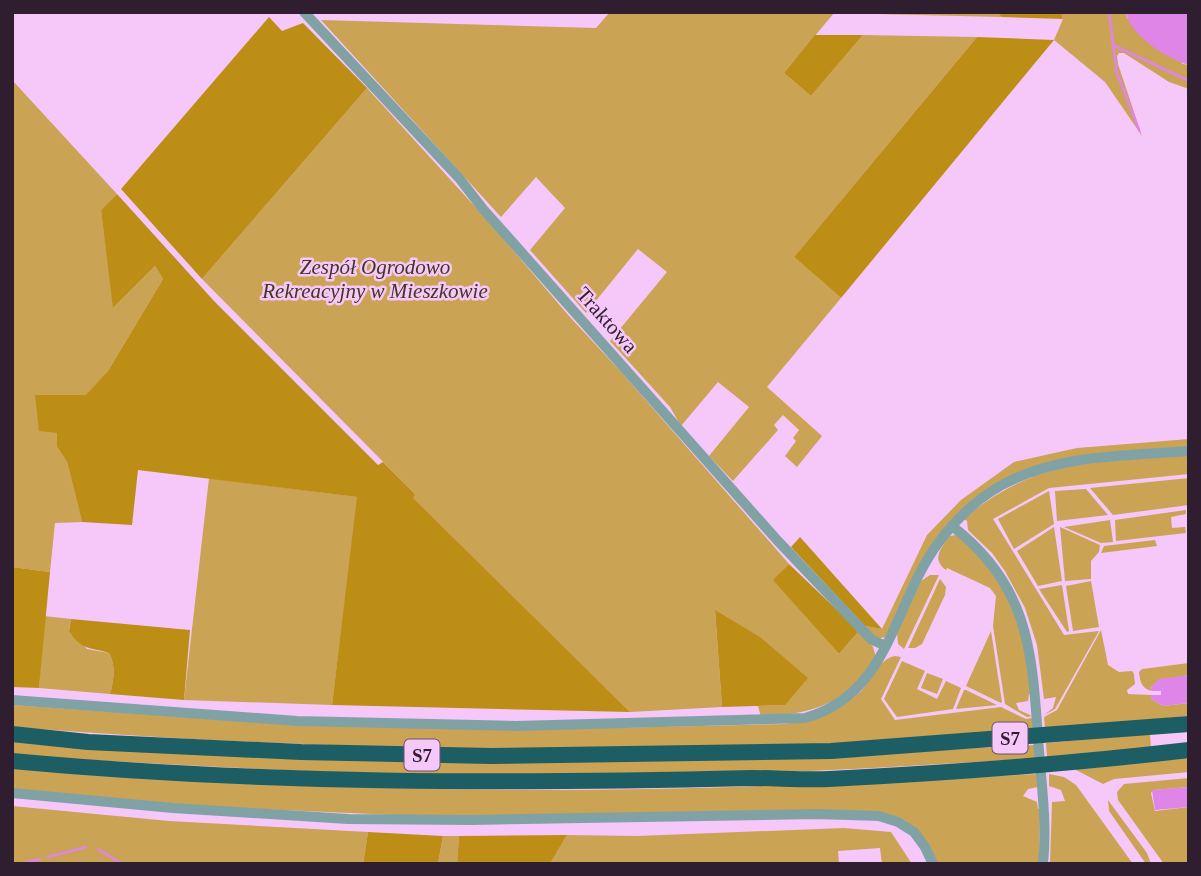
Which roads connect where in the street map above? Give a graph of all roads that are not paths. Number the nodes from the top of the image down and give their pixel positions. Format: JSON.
{"nodes":[{"id":1,"x":304,"y":12,"type":"edge"},
{"id":2,"x":1189,"y":451,"type":"edge"},
{"id":3,"x":952,"y":526,"type":"junction"},
{"id":4,"x":886,"y":646,"type":"junction"},
{"id":5,"x":12,"y":700,"type":"edge"},
{"id":6,"x":1189,"y":724,"type":"edge"},
{"id":7,"x":12,"y":734,"type":"edge"},
{"id":8,"x":1189,"y":750,"type":"edge"},
{"id":9,"x":12,"y":761,"type":"edge"},
{"id":10,"x":1013,"y":768,"type":"junction"},
{"id":11,"x":1070,"y":773,"type":"dead end"},
{"id":12,"x":12,"y":793,"type":"edge"},
{"id":13,"x":933,"y":864,"type":"edge"},
{"id":14,"x":1043,"y":864,"type":"edge"}],
"edges":[{"from":1,"to":4,"type":"street","name":"Traktowa"},
{"from":2,"to":3,"type":"street"},
{"from":3,"to":4,"type":"street"},
{"from":3,"to":14,"type":"street"},
{"from":4,"to":5,"type":"street"},
{"from":6,"to":7,"type":"highway","number":"S7"},
{"from":8,"to":10,"type":"highway","number":"S7"},
{"from":9,"to":10,"type":"highway","number":"S7"},
{"from":10,"to":11,"type":"highway"},
{"from":12,"to":13,"type":"street"}]}
